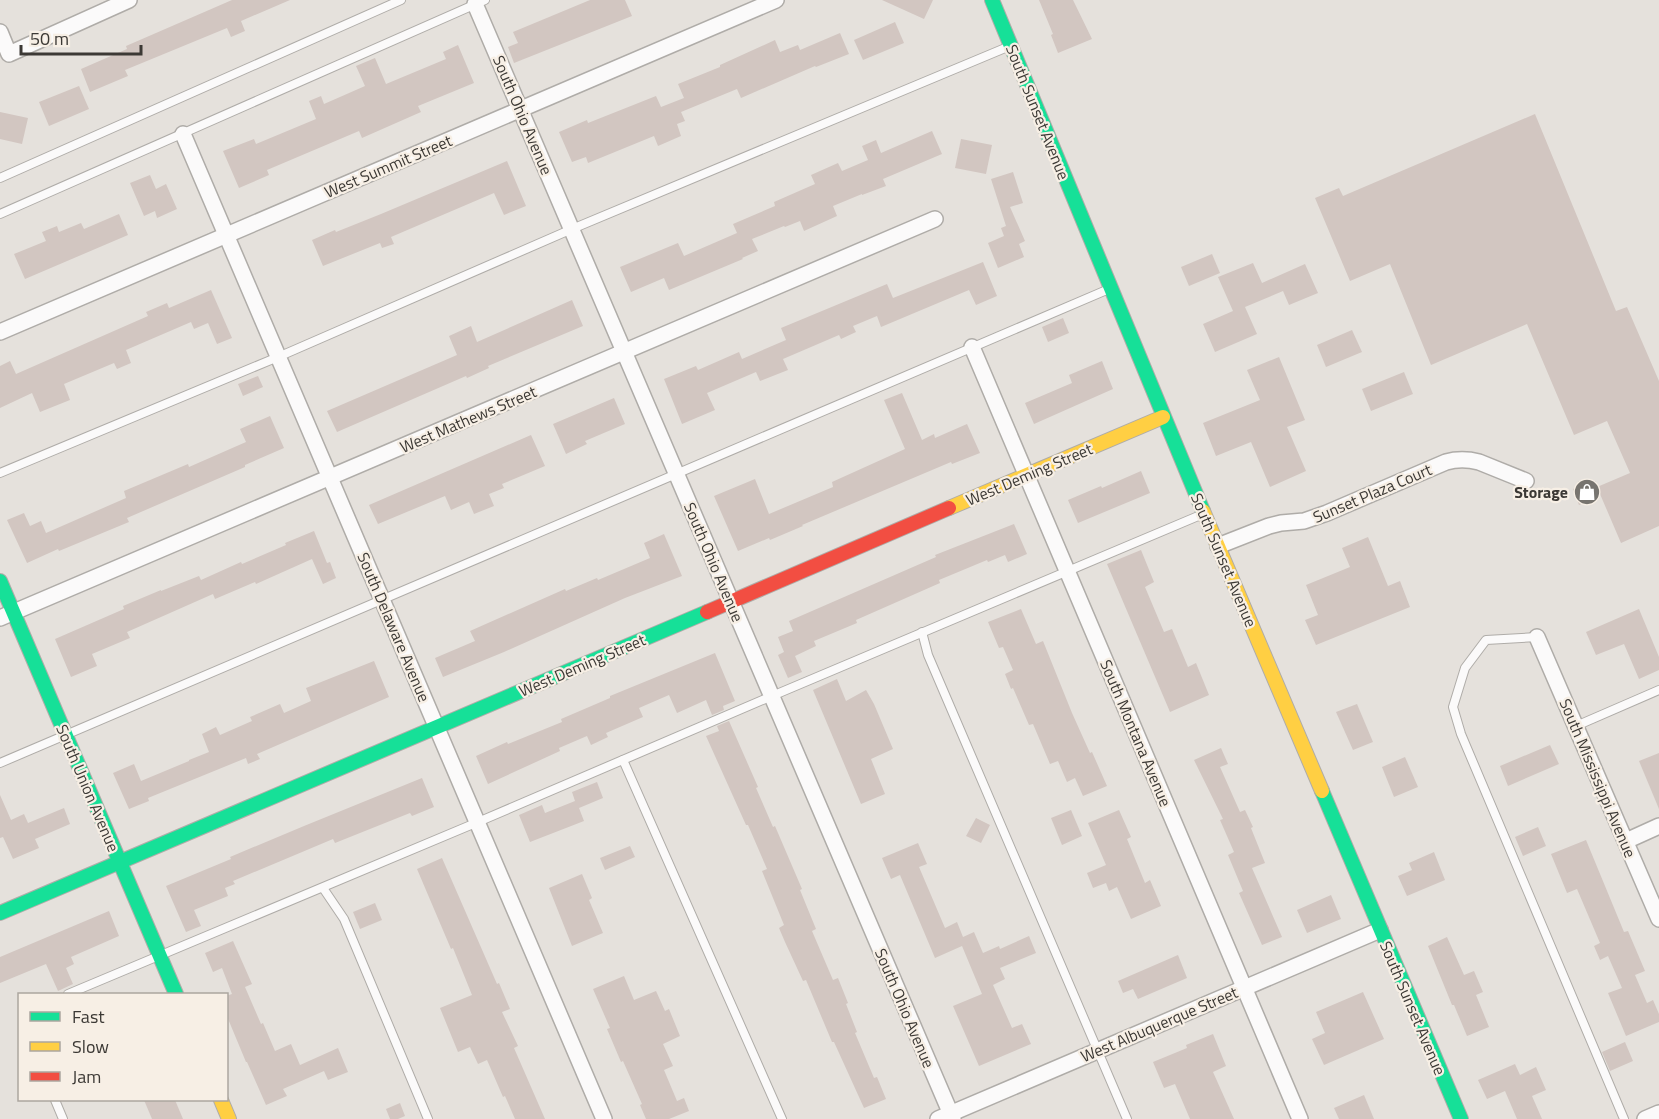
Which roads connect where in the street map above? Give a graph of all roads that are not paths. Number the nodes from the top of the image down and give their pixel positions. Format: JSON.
{"nodes":[{"id":1,"x":129,"y":0,"type":"edge"},
{"id":2,"x":401,"y":0,"type":"edge"},
{"id":3,"x":776,"y":0,"type":"edge"},
{"id":4,"x":992,"y":0,"type":"edge"},
{"id":5,"x":480,"y":2,"type":"edge"},
{"id":6,"x":108,"y":4,"type":"edge"},
{"id":7,"x":0,"y":32,"type":"edge"},
{"id":8,"x":1011,"y":45,"type":"junction"},
{"id":9,"x":520,"y":110,"type":"junction"},
{"id":10,"x":183,"y":134,"type":"junction"},
{"id":11,"x":0,"y":178,"type":"edge"},
{"id":12,"x":0,"y":214,"type":"edge"},
{"id":13,"x":934,"y":219,"type":"dead end"},
{"id":14,"x":572,"y":229,"type":"junction"},
{"id":15,"x":226,"y":236,"type":"junction"},
{"id":16,"x":1111,"y":289,"type":"junction"},
{"id":17,"x":0,"y":332,"type":"edge"},
{"id":18,"x":972,"y":347,"type":"junction"},
{"id":19,"x":625,"y":352,"type":"junction"},
{"id":20,"x":278,"y":357,"type":"junction"},
{"id":21,"x":1164,"y":417,"type":"junction"},
{"id":22,"x":0,"y":473,"type":"edge"},
{"id":23,"x":676,"y":473,"type":"junction"},
{"id":24,"x":1026,"y":475,"type":"junction"},
{"id":25,"x":329,"y":478,"type":"junction"},
{"id":26,"x":1526,"y":481,"type":"dead end"},
{"id":27,"x":1204,"y":513,"type":"junction"},
{"id":28,"x":1218,"y":546,"type":"junction"},
{"id":29,"x":1066,"y":571,"type":"junction"},
{"id":30,"x":0,"y":581,"type":"edge"},
{"id":31,"x":382,"y":600,"type":"junction"},
{"id":32,"x":731,"y":602,"type":"junction"},
{"id":33,"x":7,"y":615,"type":"edge"},
{"id":34,"x":922,"y":632,"type":"junction"},
{"id":35,"x":1538,"y":637,"type":"joint"},
{"id":36,"x":1659,"y":690,"type":"edge"},
{"id":37,"x":772,"y":696,"type":"junction"},
{"id":38,"x":1576,"y":726,"type":"junction"},
{"id":39,"x":437,"y":727,"type":"junction"},
{"id":40,"x":66,"y":736,"type":"junction"},
{"id":41,"x":623,"y":760,"type":"junction"},
{"id":42,"x":0,"y":763,"type":"edge"},
{"id":43,"x":478,"y":822,"type":"junction"},
{"id":44,"x":1659,"y":826,"type":"edge"},
{"id":45,"x":1626,"y":841,"type":"junction"},
{"id":46,"x":120,"y":862,"type":"junction"},
{"id":47,"x":323,"y":888,"type":"junction"},
{"id":48,"x":0,"y":913,"type":"edge"},
{"id":49,"x":1659,"y":919,"type":"edge"},
{"id":50,"x":1380,"y":930,"type":"junction"},
{"id":51,"x":160,"y":957,"type":"junction"},
{"id":52,"x":1244,"y":988,"type":"junction"},
{"id":53,"x":70,"y":993,"type":"edge"},
{"id":54,"x":176,"y":993,"type":"edge"},
{"id":55,"x":1098,"y":1050,"type":"junction"},
{"id":56,"x":54,"y":1101,"type":"edge"},
{"id":57,"x":221,"y":1101,"type":"edge"},
{"id":58,"x":1659,"y":1113,"type":"edge"},
{"id":59,"x":947,"y":1117,"type":"edge"},
{"id":60,"x":63,"y":1119,"type":"edge"},
{"id":61,"x":229,"y":1119,"type":"edge"},
{"id":62,"x":428,"y":1119,"type":"edge"},
{"id":63,"x":604,"y":1119,"type":"edge"},
{"id":64,"x":782,"y":1119,"type":"edge"},
{"id":65,"x":1127,"y":1119,"type":"edge"},
{"id":66,"x":1300,"y":1119,"type":"edge"},
{"id":67,"x":1461,"y":1119,"type":"edge"},
{"id":68,"x":1624,"y":1119,"type":"edge"},
{"id":69,"x":1645,"y":1119,"type":"edge"}],
"edges":[{"from":1,"to":6,"type":"street"},
{"from":2,"to":11,"type":"lane"},
{"from":3,"to":9,"type":"street","name":"West Summit Street"},
{"from":4,"to":8,"type":"main road","name":"South Sunset Avenue"},
{"from":5,"to":9,"type":"street","name":"South Ohio Avenue"},
{"from":5,"to":10,"type":"lane"},
{"from":6,"to":7,"type":"street"},
{"from":8,"to":14,"type":"lane"},
{"from":8,"to":16,"type":"main road","name":"South Sunset Avenue"},
{"from":9,"to":14,"type":"street","name":"South Ohio Avenue"},
{"from":9,"to":15,"type":"street","name":"West Summit Street"},
{"from":10,"to":12,"type":"lane"},
{"from":10,"to":15,"type":"street","name":"South Delaware Avenue"},
{"from":13,"to":19,"type":"street","name":"West Mathews Street"},
{"from":14,"to":19,"type":"street","name":"South Ohio Avenue"},
{"from":14,"to":20,"type":"lane"},
{"from":15,"to":17,"type":"street","name":"West Summit Street"},
{"from":15,"to":20,"type":"street","name":"South Delaware Avenue"},
{"from":16,"to":18,"type":"lane"},
{"from":16,"to":21,"type":"main road","name":"South Sunset Avenue"},
{"from":18,"to":23,"type":"lane"},
{"from":18,"to":24,"type":"street","name":"South Montana Avenue"},
{"from":19,"to":23,"type":"street","name":"South Ohio Avenue"},
{"from":19,"to":25,"type":"street","name":"West Mathews Street"},
{"from":20,"to":22,"type":"lane"},
{"from":20,"to":25,"type":"street","name":"South Delaware Avenue"},
{"from":21,"to":24,"type":"main road","name":"West Deming Street"},
{"from":21,"to":27,"type":"main road","name":"South Sunset Avenue"},
{"from":23,"to":31,"type":"lane"},
{"from":23,"to":32,"type":"street","name":"South Ohio Avenue"},
{"from":24,"to":29,"type":"street","name":"South Montana Avenue"},
{"from":24,"to":32,"type":"main road","name":"West Deming Street"},
{"from":25,"to":31,"type":"street","name":"South Delaware Avenue"},
{"from":25,"to":33,"type":"street","name":"West Mathews Street"},
{"from":26,"to":28,"type":"street","name":"Sunset Plaza Court"},
{"from":27,"to":28,"type":"main road","name":"South Sunset Avenue"},
{"from":27,"to":29,"type":"lane"},
{"from":28,"to":50,"type":"main road","name":"South Sunset Avenue"},
{"from":29,"to":34,"type":"lane"},
{"from":29,"to":52,"type":"street","name":"South Montana Avenue"},
{"from":30,"to":33,"type":"main road","name":"South Union Avenue"},
{"from":31,"to":39,"type":"street","name":"South Delaware Avenue"},
{"from":31,"to":40,"type":"lane"},
{"from":32,"to":37,"type":"street","name":"South Ohio Avenue"},
{"from":32,"to":39,"type":"main road","name":"West Deming Street"},
{"from":33,"to":40,"type":"main road","name":"South Union Avenue"},
{"from":34,"to":37,"type":"lane"},
{"from":34,"to":55,"type":"lane"},
{"from":35,"to":38,"type":"street","name":"South Mississippi Avenue"},
{"from":35,"to":68,"type":"lane"},
{"from":36,"to":38,"type":"lane"},
{"from":37,"to":41,"type":"lane"},
{"from":37,"to":59,"type":"street","name":"South Ohio Avenue"},
{"from":38,"to":45,"type":"street","name":"South Mississippi Avenue"},
{"from":39,"to":43,"type":"street","name":"South Delaware Avenue"},
{"from":39,"to":46,"type":"main road","name":"West Deming Street"},
{"from":40,"to":42,"type":"lane"},
{"from":40,"to":46,"type":"main road","name":"South Union Avenue"},
{"from":41,"to":43,"type":"lane"},
{"from":41,"to":64,"type":"lane"},
{"from":43,"to":47,"type":"lane"},
{"from":43,"to":63,"type":"street","name":"South Delaware Avenue"},
{"from":44,"to":45,"type":"street"},
{"from":45,"to":49,"type":"street","name":"South Mississippi Avenue"},
{"from":46,"to":48,"type":"main road","name":"West Deming Street"},
{"from":46,"to":51,"type":"main road","name":"South Union Avenue"},
{"from":47,"to":51,"type":"lane"},
{"from":47,"to":62,"type":"lane"},
{"from":50,"to":52,"type":"street","name":"West Albuquerque Street"},
{"from":50,"to":67,"type":"main road","name":"South Sunset Avenue"},
{"from":51,"to":53,"type":"lane"},
{"from":51,"to":54,"type":"main road","name":"South Union Avenue"},
{"from":52,"to":55,"type":"street","name":"West Albuquerque Street"},
{"from":52,"to":66,"type":"street","name":"South Montana Avenue"},
{"from":55,"to":59,"type":"street","name":"West Albuquerque Street"},
{"from":55,"to":65,"type":"lane"},
{"from":56,"to":60,"type":"lane"},
{"from":57,"to":61,"type":"main road"},
{"from":58,"to":69,"type":"street"}]}
